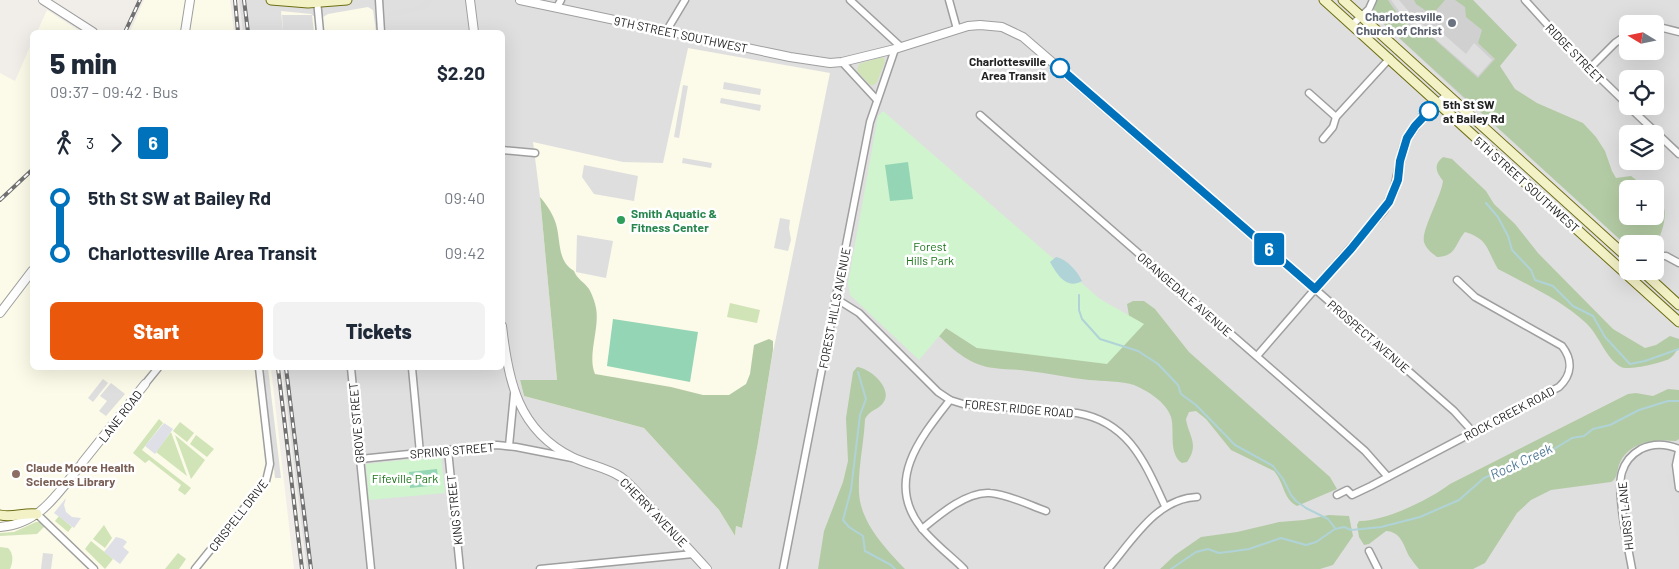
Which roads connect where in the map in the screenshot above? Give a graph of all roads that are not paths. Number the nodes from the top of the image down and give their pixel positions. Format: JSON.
{"nodes":[{"id":1,"x":43,"y":0,"type":"edge"},
{"id":2,"x":189,"y":0,"type":"edge"},
{"id":3,"x":271,"y":0,"type":"edge"},
{"id":4,"x":347,"y":0,"type":"edge"},
{"id":5,"x":378,"y":0,"type":"edge"},
{"id":6,"x":470,"y":0,"type":"edge"},
{"id":7,"x":520,"y":0,"type":"edge"},
{"id":8,"x":685,"y":0,"type":"edge"},
{"id":9,"x":850,"y":0,"type":"edge"},
{"id":10,"x":949,"y":0,"type":"edge"},
{"id":11,"x":1324,"y":0,"type":"edge"},
{"id":12,"x":1343,"y":0,"type":"edge"},
{"id":13,"x":1373,"y":0,"type":"edge"},
{"id":14,"x":1525,"y":0,"type":"edge"},
{"id":15,"x":317,"y":1,"type":"edge"},
{"id":16,"x":559,"y":4,"type":"edge"},
{"id":17,"x":1361,"y":16,"type":"junction"},
{"id":18,"x":1352,"y":25,"type":"junction"},
{"id":19,"x":1664,"y":28,"type":"edge"},
{"id":20,"x":957,"y":29,"type":"junction"},
{"id":21,"x":90,"y":30,"type":"edge"},
{"id":22,"x":185,"y":30,"type":"edge"},
{"id":23,"x":320,"y":30,"type":"edge"},
{"id":24,"x":381,"y":30,"type":"edge"},
{"id":25,"x":474,"y":30,"type":"edge"},
{"id":26,"x":667,"y":30,"type":"junction"},
{"id":27,"x":1679,"y":32,"type":"edge"},
{"id":28,"x":1619,"y":40,"type":"edge"},
{"id":29,"x":898,"y":48,"type":"junction"},
{"id":30,"x":1390,"y":58,"type":"junction"},
{"id":31,"x":842,"y":62,"type":"junction"},
{"id":32,"x":1589,"y":69,"type":"junction"},
{"id":33,"x":1309,"y":93,"type":"dead end"},
{"id":34,"x":1448,"y":96,"type":"junction"},
{"id":35,"x":1619,"y":97,"type":"edge"},
{"id":36,"x":877,"y":100,"type":"junction"},
{"id":37,"x":1438,"y":104,"type":"junction"},
{"id":38,"x":980,"y":115,"type":"dead end"},
{"id":39,"x":1638,"y":115,"type":"edge"},
{"id":40,"x":1336,"y":117,"type":"junction"},
{"id":41,"x":1323,"y":139,"type":"dead end"},
{"id":42,"x":505,"y":150,"type":"edge"},
{"id":43,"x":535,"y":153,"type":"dead end"},
{"id":44,"x":1679,"y":154,"type":"edge"},
{"id":45,"x":1619,"y":250,"type":"edge"},
{"id":46,"x":1664,"y":256,"type":"edge"},
{"id":47,"x":1679,"y":263,"type":"edge"},
{"id":48,"x":1619,"y":268,"type":"edge"},
{"id":49,"x":30,"y":274,"type":"edge"},
{"id":50,"x":1457,"y":280,"type":"dead end"},
{"id":51,"x":1632,"y":280,"type":"edge"},
{"id":52,"x":1650,"y":280,"type":"edge"},
{"id":53,"x":1315,"y":289,"type":"junction"},
{"id":54,"x":835,"y":298,"type":"junction"},
{"id":55,"x":1679,"y":305,"type":"edge"},
{"id":56,"x":0,"y":313,"type":"edge"},
{"id":57,"x":1679,"y":322,"type":"edge"},
{"id":58,"x":505,"y":346,"type":"edge"},
{"id":59,"x":1257,"y":356,"type":"junction"},
{"id":60,"x":156,"y":370,"type":"edge"},
{"id":61,"x":259,"y":370,"type":"edge"},
{"id":62,"x":351,"y":370,"type":"edge"},
{"id":63,"x":412,"y":370,"type":"edge"},
{"id":64,"x":145,"y":384,"type":"joint"},
{"id":65,"x":514,"y":394,"type":"junction"},
{"id":66,"x":950,"y":400,"type":"junction"},
{"id":67,"x":1473,"y":432,"type":"junction"},
{"id":68,"x":509,"y":446,"type":"junction"},
{"id":69,"x":448,"y":450,"type":"junction"},
{"id":70,"x":1679,"y":450,"type":"edge"},
{"id":71,"x":420,"y":453,"type":"junction"},
{"id":72,"x":574,"y":458,"type":"junction"},
{"id":73,"x":360,"y":459,"type":"junction"},
{"id":74,"x":1388,"y":476,"type":"junction"},
{"id":75,"x":1679,"y":488,"type":"edge"},
{"id":76,"x":1337,"y":495,"type":"dead end"},
{"id":77,"x":1197,"y":497,"type":"dead end"},
{"id":78,"x":1165,"y":506,"type":"junction"},
{"id":79,"x":1046,"y":511,"type":"dead end"},
{"id":80,"x":38,"y":514,"type":"junction"},
{"id":81,"x":0,"y":515,"type":"edge"},
{"id":82,"x":0,"y":527,"type":"edge"},
{"id":83,"x":922,"y":529,"type":"junction"},
{"id":84,"x":1370,"y":551,"type":"dead end"},
{"id":85,"x":693,"y":554,"type":"junction"},
{"id":86,"x":640,"y":560,"type":"junction"},
{"id":87,"x":640,"y":568,"type":"dead end"},
{"id":88,"x":94,"y":569,"type":"edge"},
{"id":89,"x":195,"y":569,"type":"edge"},
{"id":90,"x":370,"y":569,"type":"edge"},
{"id":91,"x":460,"y":569,"type":"edge"},
{"id":92,"x":540,"y":569,"type":"edge"},
{"id":93,"x":549,"y":569,"type":"edge"},
{"id":94,"x":707,"y":569,"type":"edge"},
{"id":95,"x":784,"y":569,"type":"edge"},
{"id":96,"x":964,"y":569,"type":"edge"},
{"id":97,"x":1108,"y":569,"type":"edge"},
{"id":98,"x":1378,"y":569,"type":"edge"},
{"id":99,"x":1632,"y":569,"type":"edge"}],
"edges":[{"from":1,"to":21,"type":"street"},
{"from":2,"to":22,"type":"street"},
{"from":3,"to":15,"type":"main road"},
{"from":4,"to":15,"type":"main road"},
{"from":5,"to":24,"type":"street"},
{"from":6,"to":25,"type":"street"},
{"from":7,"to":16,"type":"street","name":"9TH STREET SOUTHWEST"},
{"from":8,"to":26,"type":"street"},
{"from":9,"to":29,"type":"street"},
{"from":10,"to":20,"type":"street"},
{"from":11,"to":18,"type":"main road","name":"5TH STREET SOUTHWEST"},
{"from":12,"to":17,"type":"main road","name":"5TH STREET SOUTHWEST"},
{"from":13,"to":17,"type":"street"},
{"from":14,"to":32,"type":"street","name":"RIDGE STREET"},
{"from":15,"to":23,"type":"street"},
{"from":16,"to":26,"type":"street","name":"9TH STREET SOUTHWEST"},
{"from":17,"to":18,"type":"street"},
{"from":17,"to":34,"type":"main road","name":"5TH STREET SOUTHWEST"},
{"from":18,"to":30,"type":"main road","name":"5TH STREET SOUTHWEST"},
{"from":19,"to":27,"type":"street"},
{"from":20,"to":29,"type":"street","name":"PROSPECT AVENUE"},
{"from":20,"to":53,"type":"street","name":"PROSPECT AVENUE"},
{"from":26,"to":31,"type":"street","name":"9TH STREET SOUTHWEST"},
{"from":28,"to":32,"type":"street"},
{"from":29,"to":31,"type":"street","name":"9TH STREET SOUTHWEST"},
{"from":29,"to":36,"type":"street","name":"FOREST HILLS AVENUE"},
{"from":30,"to":37,"type":"main road","name":"5TH STREET SOUTHWEST"},
{"from":30,"to":40,"type":"street"},
{"from":31,"to":36,"type":"street"},
{"from":32,"to":35,"type":"street","name":"RIDGE STREET"},
{"from":33,"to":40,"type":"street"},
{"from":34,"to":37,"type":"street"},
{"from":34,"to":45,"type":"main road","name":"5TH STREET SOUTHWEST"},
{"from":36,"to":54,"type":"street","name":"FOREST HILLS AVENUE"},
{"from":37,"to":48,"type":"main road","name":"5TH STREET SOUTHWEST"},
{"from":37,"to":53,"type":"street"},
{"from":38,"to":59,"type":"street","name":"ORANGEDALE AVENUE"},
{"from":39,"to":44,"type":"street","name":"RIDGE STREET"},
{"from":40,"to":41,"type":"street"},
{"from":42,"to":43,"type":"street"},
{"from":46,"to":47,"type":"street"},
{"from":49,"to":56,"type":"street"},
{"from":50,"to":67,"type":"street","name":"ROCK CREEK ROAD"},
{"from":51,"to":57,"type":"main road","name":"5TH STREET SOUTHWEST"},
{"from":52,"to":55,"type":"main road"},
{"from":53,"to":59,"type":"street"},
{"from":53,"to":67,"type":"street","name":"PROSPECT AVENUE"},
{"from":54,"to":66,"type":"street","name":"FOREST RIDGE ROAD"},
{"from":54,"to":95,"type":"street","name":"FOREST HILLS AVENUE"},
{"from":58,"to":65,"type":"street","name":"CHERRY AVENUE"},
{"from":59,"to":74,"type":"street","name":"ORANGEDALE AVENUE"},
{"from":60,"to":64,"type":"street","name":"LANE ROAD"},
{"from":61,"to":89,"type":"street","name":"CRISPELL DRIVE"},
{"from":62,"to":73,"type":"street","name":"GROVE STREET"},
{"from":63,"to":71,"type":"street"},
{"from":64,"to":80,"type":"street","name":"LANE ROAD"},
{"from":65,"to":68,"type":"street"},
{"from":65,"to":72,"type":"street","name":"CHERRY AVENUE"},
{"from":66,"to":78,"type":"street","name":"FOREST RIDGE ROAD"},
{"from":66,"to":83,"type":"street"},
{"from":67,"to":74,"type":"street","name":"ROCK CREEK ROAD"},
{"from":68,"to":69,"type":"street","name":"SPRING STREET"},
{"from":68,"to":72,"type":"street","name":"SPRING STREET"},
{"from":69,"to":71,"type":"street","name":"SPRING STREET"},
{"from":69,"to":91,"type":"street","name":"KING STREET"},
{"from":70,"to":75,"type":"street"},
{"from":70,"to":99,"type":"street","name":"HURST LANE"},
{"from":71,"to":73,"type":"street","name":"SPRING STREET"},
{"from":72,"to":85,"type":"street","name":"CHERRY AVENUE"},
{"from":73,"to":90,"type":"street","name":"GROVE STREET"},
{"from":74,"to":76,"type":"street","name":"ROCK CREEK ROAD"},
{"from":77,"to":78,"type":"street"},
{"from":78,"to":97,"type":"street"},
{"from":79,"to":83,"type":"street"},
{"from":80,"to":81,"type":"main road"},
{"from":80,"to":82,"type":"street","name":"LANE ROAD"},
{"from":80,"to":88,"type":"street"},
{"from":83,"to":96,"type":"street"},
{"from":84,"to":98,"type":"street"},
{"from":85,"to":86,"type":"street"},
{"from":85,"to":94,"type":"street","name":"CHERRY AVENUE"},
{"from":86,"to":87,"type":"street"},
{"from":86,"to":93,"type":"street"},
{"from":92,"to":93,"type":"street"}]}
